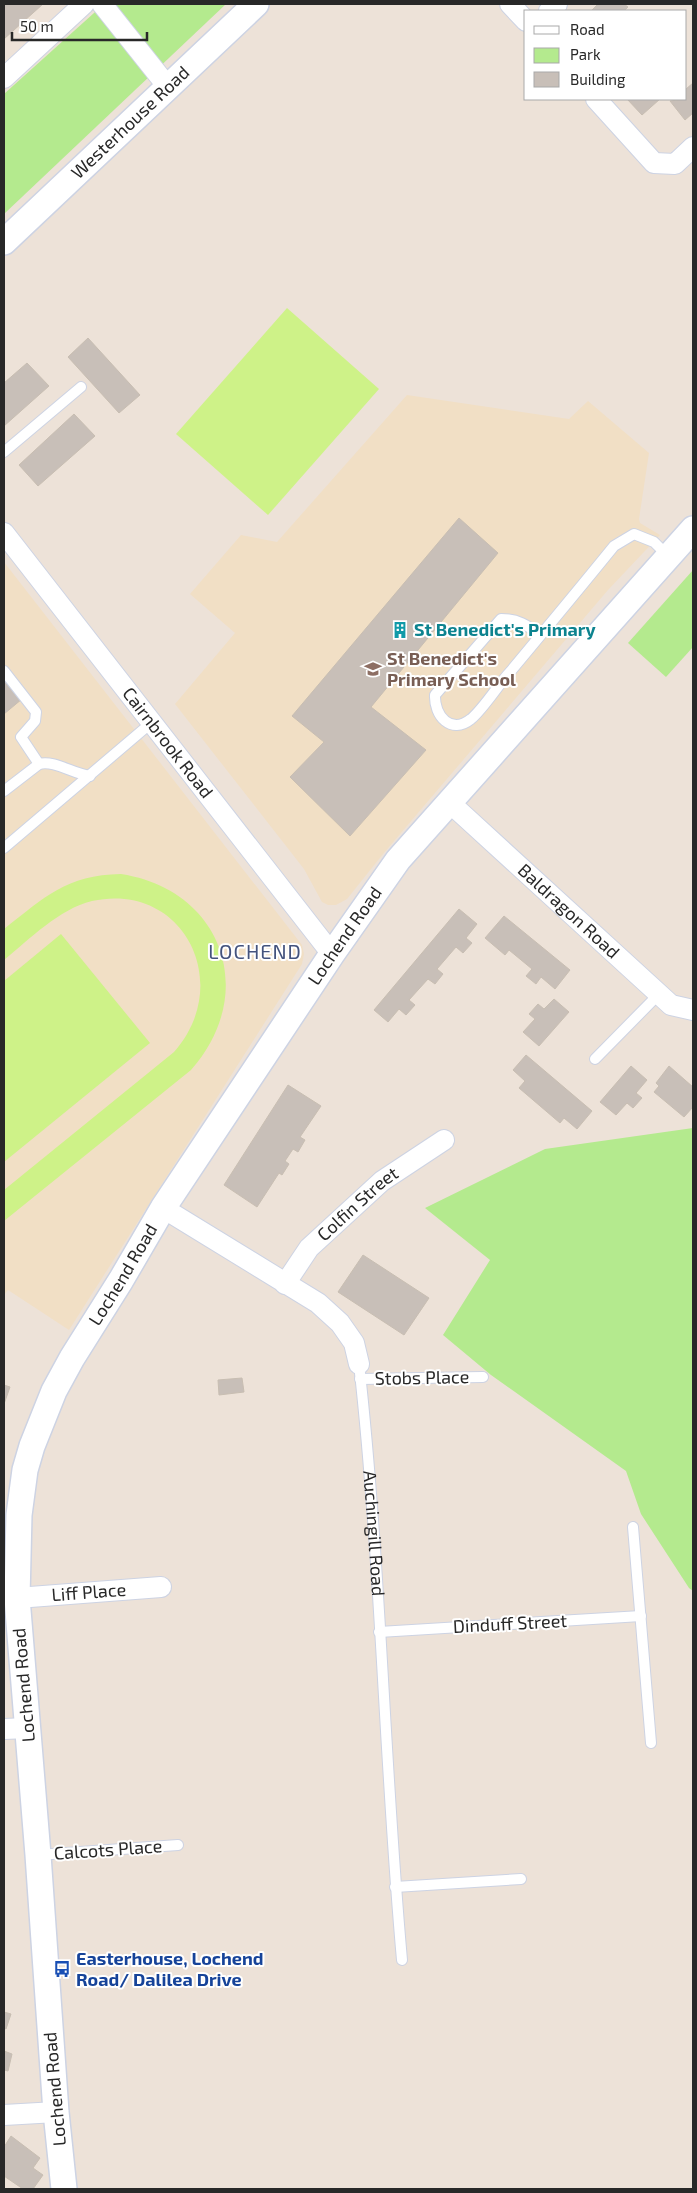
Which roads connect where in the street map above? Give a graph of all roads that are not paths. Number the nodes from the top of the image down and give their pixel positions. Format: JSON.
{"nodes":[{"id":1,"x":84,"y":4,"type":"edge"},
{"id":2,"x":102,"y":4,"type":"edge"},
{"id":3,"x":256,"y":4,"type":"edge"},
{"id":4,"x":510,"y":4,"type":"edge"},
{"id":5,"x":524,"y":19,"type":"edge"},
{"id":6,"x":4,"y":78,"type":"edge"},
{"id":7,"x":168,"y":87,"type":"junction"},
{"id":8,"x":597,"y":100,"type":"edge"},
{"id":9,"x":693,"y":147,"type":"edge"},
{"id":10,"x":4,"y":242,"type":"edge"},
{"id":11,"x":80,"y":387,"type":"dead end"},
{"id":12,"x":4,"y":452,"type":"edge"},
{"id":13,"x":693,"y":529,"type":"edge"},
{"id":14,"x":4,"y":532,"type":"edge"},
{"id":15,"x":669,"y":556,"type":"junction"},
{"id":16,"x":540,"y":635,"type":"junction"},
{"id":17,"x":4,"y":671,"type":"edge"},
{"id":18,"x":152,"y":722,"type":"junction"},
{"id":19,"x":39,"y":764,"type":"junction"},
{"id":20,"x":90,"y":776,"type":"junction"},
{"id":21,"x":4,"y":791,"type":"edge"},
{"id":22,"x":449,"y":802,"type":"junction"},
{"id":23,"x":4,"y":848,"type":"edge"},
{"id":24,"x":332,"y":954,"type":"junction"},
{"id":25,"x":659,"y":994,"type":"junction"},
{"id":26,"x":693,"y":1010,"type":"edge"},
{"id":27,"x":595,"y":1059,"type":"dead end"},
{"id":28,"x":444,"y":1140,"type":"dead end"},
{"id":29,"x":163,"y":1208,"type":"junction"},
{"id":30,"x":285,"y":1284,"type":"junction"},
{"id":31,"x":360,"y":1372,"type":"junction"},
{"id":32,"x":483,"y":1377,"type":"dead end"},
{"id":33,"x":12,"y":1514,"type":"edge"},
{"id":34,"x":633,"y":1528,"type":"dead end"},
{"id":35,"x":162,"y":1586,"type":"dead end"},
{"id":36,"x":17,"y":1598,"type":"junction"},
{"id":37,"x":641,"y":1616,"type":"junction"},
{"id":38,"x":379,"y":1632,"type":"junction"},
{"id":39,"x":16,"y":1729,"type":"edge"},
{"id":40,"x":651,"y":1743,"type":"dead end"},
{"id":41,"x":178,"y":1845,"type":"dead end"},
{"id":42,"x":38,"y":1855,"type":"junction"},
{"id":43,"x":521,"y":1880,"type":"dead end"},
{"id":44,"x":395,"y":1887,"type":"junction"},
{"id":45,"x":402,"y":1960,"type":"dead end"},
{"id":46,"x":56,"y":2112,"type":"junction"},
{"id":47,"x":4,"y":2115,"type":"edge"},
{"id":48,"x":64,"y":2189,"type":"edge"}],
"edges":[{"from":1,"to":6,"type":"street"},
{"from":2,"to":7,"type":"street"},
{"from":3,"to":7,"type":"street","name":"Westerhouse Road"},
{"from":4,"to":5,"type":"street"},
{"from":7,"to":10,"type":"street","name":"Westerhouse Road"},
{"from":8,"to":9,"type":"street"},
{"from":11,"to":12,"type":"lane"},
{"from":13,"to":15,"type":"street","name":"Lochend Road"},
{"from":14,"to":18,"type":"street","name":"Cairnbrook Road"},
{"from":15,"to":16,"type":"lane"},
{"from":15,"to":22,"type":"street","name":"Lochend Road"},
{"from":16,"to":16,"type":"lane"},
{"from":17,"to":19,"type":"lane"},
{"from":18,"to":20,"type":"lane"},
{"from":18,"to":24,"type":"street","name":"Cairnbrook Road"},
{"from":19,"to":20,"type":"lane"},
{"from":19,"to":21,"type":"lane"},
{"from":20,"to":23,"type":"lane"},
{"from":22,"to":24,"type":"street","name":"Lochend Road"},
{"from":22,"to":25,"type":"street","name":"Baldragon Road"},
{"from":24,"to":29,"type":"street","name":"Lochend Road"},
{"from":25,"to":26,"type":"street","name":"Baldragon Road"},
{"from":25,"to":27,"type":"lane"},
{"from":28,"to":30,"type":"street","name":"Colfin Street"},
{"from":29,"to":30,"type":"street","name":"Auchingill Road"},
{"from":29,"to":33,"type":"street","name":"Lochend Road"},
{"from":30,"to":31,"type":"street","name":"Auchingill Road"},
{"from":31,"to":32,"type":"lane","name":"Stobs Place"},
{"from":31,"to":38,"type":"lane","name":"Auchingill Road"},
{"from":33,"to":36,"type":"street","name":"Lochend Road"},
{"from":34,"to":37,"type":"lane"},
{"from":35,"to":36,"type":"street","name":"Liff Place"},
{"from":36,"to":39,"type":"street","name":"Lochend Road"},
{"from":37,"to":38,"type":"lane","name":"Dinduff Street"},
{"from":37,"to":40,"type":"lane"},
{"from":38,"to":44,"type":"lane","name":"Auchingill Road"},
{"from":39,"to":42,"type":"street","name":"Lochend Road"},
{"from":41,"to":42,"type":"lane","name":"Calcots Place"},
{"from":42,"to":46,"type":"street","name":"Lochend Road"},
{"from":43,"to":44,"type":"lane"},
{"from":44,"to":45,"type":"lane","name":"Auchingill Road"},
{"from":46,"to":47,"type":"street"},
{"from":46,"to":48,"type":"street","name":"Lochend Road"}]}
